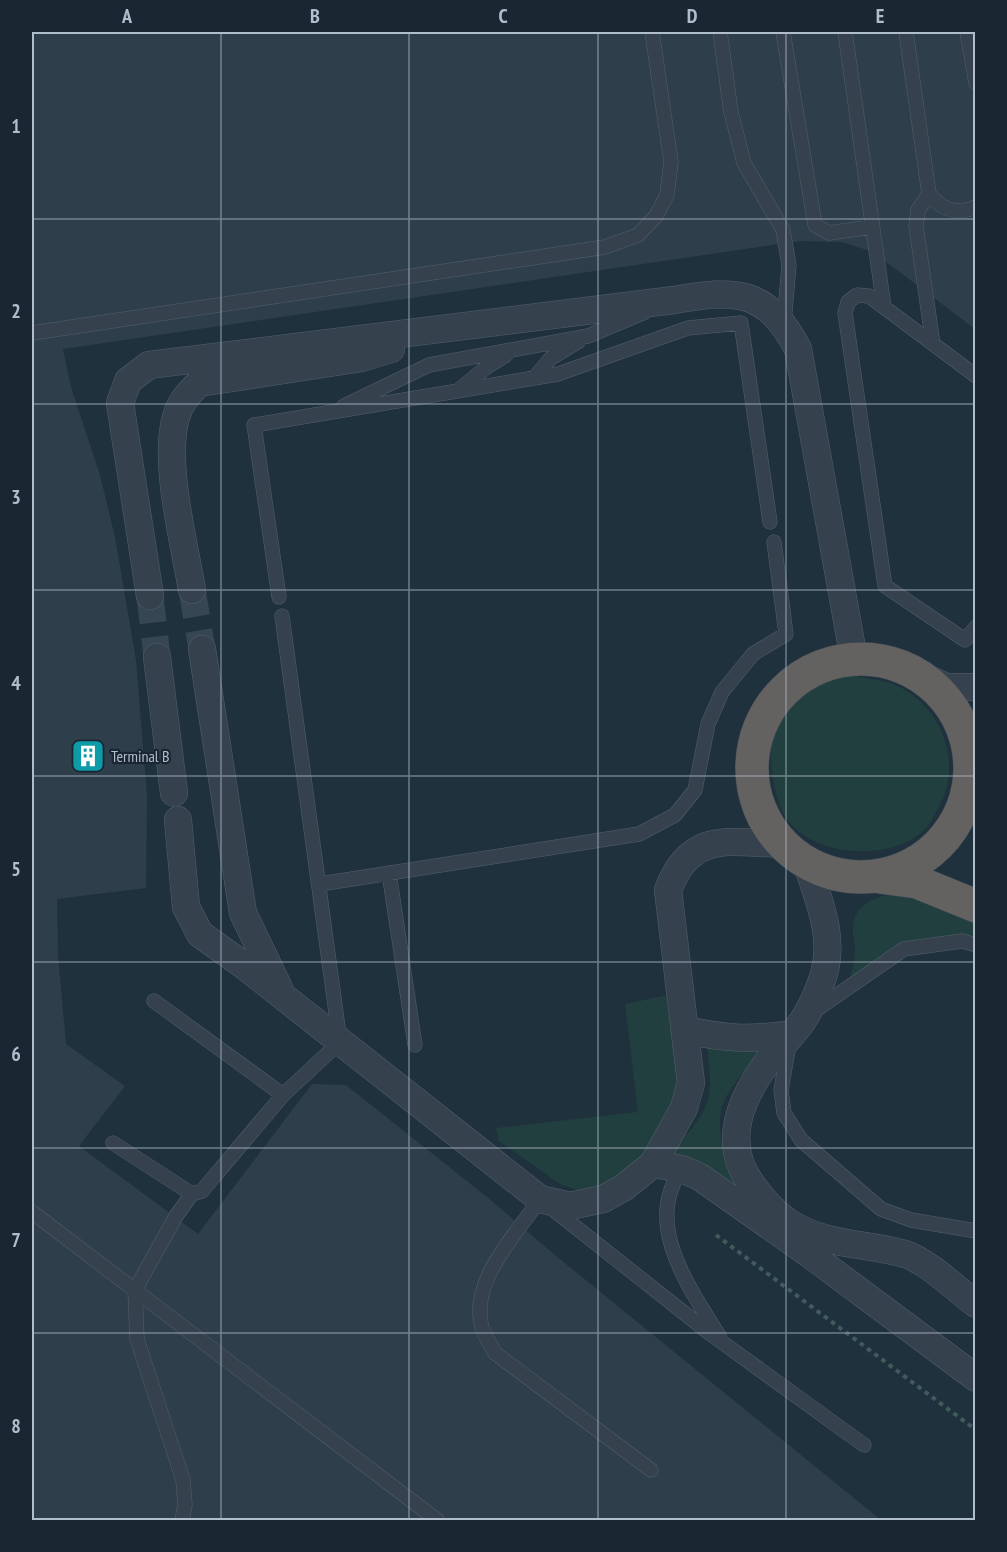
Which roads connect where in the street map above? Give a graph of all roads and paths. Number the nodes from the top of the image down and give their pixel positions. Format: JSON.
{"nodes":[{"id":1,"x":652,"y":32,"type":"edge"},
{"id":2,"x":720,"y":32,"type":"edge"},
{"id":3,"x":783,"y":32,"type":"edge"},
{"id":4,"x":845,"y":32,"type":"edge"},
{"id":5,"x":906,"y":32,"type":"edge"},
{"id":6,"x":967,"y":32,"type":"edge"},
{"id":7,"x":975,"y":83,"type":"edge"},
{"id":8,"x":928,"y":194,"type":"junction"},
{"id":9,"x":975,"y":207,"type":"edge"},
{"id":10,"x":871,"y":227,"type":"junction"},
{"id":11,"x":674,"y":300,"type":"junction"},
{"id":12,"x":884,"y":307,"type":"junction"},
{"id":13,"x":784,"y":323,"type":"junction"},
{"id":14,"x":469,"y":326,"type":"junction"},
{"id":15,"x":32,"y":333,"type":"edge"},
{"id":16,"x":588,"y":336,"type":"junction"},
{"id":17,"x":933,"y":344,"type":"junction"},
{"id":18,"x":513,"y":351,"type":"junction"},
{"id":19,"x":975,"y":376,"type":"edge"},
{"id":20,"x":534,"y":377,"type":"junction"},
{"id":21,"x":459,"y":390,"type":"junction"},
{"id":22,"x":330,"y":413,"type":"junction"},
{"id":23,"x":770,"y":522,"type":"dead end"},
{"id":24,"x":774,"y":542,"type":"dead end"},
{"id":25,"x":192,"y":590,"type":"tunnel mouth"},
{"id":26,"x":150,"y":596,"type":"tunnel mouth"},
{"id":27,"x":279,"y":597,"type":"dead end"},
{"id":28,"x":282,"y":616,"type":"dead end"},
{"id":29,"x":975,"y":627,"type":"edge"},
{"id":30,"x":202,"y":649,"type":"tunnel mouth"},
{"id":31,"x":157,"y":657,"type":"tunnel mouth"},
{"id":32,"x":854,"y":659,"type":"junction"},
{"id":33,"x":907,"y":669,"type":"junction"},
{"id":34,"x":975,"y":687,"type":"edge"},
{"id":35,"x":972,"y":744,"type":"edge"},
{"id":36,"x":174,"y":793,"type":"dead end"},
{"id":37,"x":178,"y":820,"type":"dead end"},
{"id":38,"x":970,"y":820,"type":"edge"},
{"id":39,"x":795,"y":853,"type":"junction"},
{"id":40,"x":389,"y":873,"type":"junction"},
{"id":41,"x":876,"y":876,"type":"junction"},
{"id":42,"x":320,"y":884,"type":"junction"},
{"id":43,"x":975,"y":906,"type":"edge"},
{"id":44,"x":975,"y":945,"type":"edge"},
{"id":45,"x":283,"y":996,"type":"junction"},
{"id":46,"x":154,"y":1001,"type":"dead end"},
{"id":47,"x":798,"y":1025,"type":"junction"},
{"id":48,"x":686,"y":1030,"type":"junction"},
{"id":49,"x":340,"y":1042,"type":"junction"},
{"id":50,"x":415,"y":1045,"type":"dead end"},
{"id":51,"x":283,"y":1095,"type":"junction"},
{"id":52,"x":113,"y":1143,"type":"dead end"},
{"id":53,"x":653,"y":1164,"type":"junction"},
{"id":54,"x":682,"y":1169,"type":"junction"},
{"id":55,"x":192,"y":1194,"type":"junction"},
{"id":56,"x":540,"y":1199,"type":"junction"},
{"id":57,"x":32,"y":1212,"type":"edge"},
{"id":58,"x":787,"y":1221,"type":"junction"},
{"id":59,"x":975,"y":1231,"type":"edge"},
{"id":60,"x":716,"y":1235,"type":"dead end"},
{"id":61,"x":808,"y":1253,"type":"junction"},
{"id":62,"x":135,"y":1290,"type":"junction"},
{"id":63,"x":975,"y":1304,"type":"edge"},
{"id":64,"x":724,"y":1344,"type":"junction"},
{"id":65,"x":975,"y":1378,"type":"edge"},
{"id":66,"x":975,"y":1430,"type":"edge"},
{"id":67,"x":864,"y":1445,"type":"dead end"},
{"id":68,"x":651,"y":1470,"type":"dead end"},
{"id":69,"x":182,"y":1521,"type":"edge"},
{"id":70,"x":437,"y":1521,"type":"edge"}],
"edges":[{"from":1,"to":15,"type":"lane"},
{"from":2,"to":13,"type":"lane"},
{"from":3,"to":10,"type":"lane"},
{"from":4,"to":10,"type":"lane"},
{"from":5,"to":8,"type":"lane"},
{"from":6,"to":7,"type":"lane"},
{"from":8,"to":9,"type":"lane"},
{"from":8,"to":17,"type":"lane"},
{"from":10,"to":12,"type":"lane"},
{"from":11,"to":13,"type":"street"},
{"from":11,"to":14,"type":"street"},
{"from":11,"to":16,"type":"lane"},
{"from":12,"to":17,"type":"lane"},
{"from":12,"to":29,"type":"lane"},
{"from":13,"to":32,"type":"street"},
{"from":14,"to":25,"type":"street"},
{"from":14,"to":26,"type":"street"},
{"from":16,"to":18,"type":"lane"},
{"from":16,"to":20,"type":"lane"},
{"from":17,"to":19,"type":"lane"},
{"from":18,"to":21,"type":"lane"},
{"from":18,"to":22,"type":"lane"},
{"from":20,"to":21,"type":"lane"},
{"from":20,"to":23,"type":"lane"},
{"from":21,"to":22,"type":"lane"},
{"from":22,"to":27,"type":"lane"},
{"from":24,"to":40,"type":"lane"},
{"from":28,"to":42,"type":"lane"},
{"from":30,"to":45,"type":"street"},
{"from":31,"to":36,"type":"street"},
{"from":32,"to":33,"type":"highway"},
{"from":32,"to":39,"type":"highway"},
{"from":33,"to":34,"type":"street"},
{"from":33,"to":35,"type":"highway"},
{"from":35,"to":38,"type":"highway"},
{"from":37,"to":45,"type":"street"},
{"from":38,"to":41,"type":"highway"},
{"from":39,"to":41,"type":"highway"},
{"from":39,"to":47,"type":"street"},
{"from":39,"to":48,"type":"street"},
{"from":40,"to":42,"type":"lane"},
{"from":40,"to":50,"type":"lane"},
{"from":41,"to":43,"type":"highway"},
{"from":42,"to":49,"type":"lane"},
{"from":44,"to":47,"type":"lane"},
{"from":45,"to":49,"type":"street"},
{"from":46,"to":51,"type":"lane"},
{"from":47,"to":48,"type":"street"},
{"from":47,"to":58,"type":"street"},
{"from":47,"to":59,"type":"lane"},
{"from":48,"to":53,"type":"street"},
{"from":49,"to":51,"type":"lane"},
{"from":49,"to":56,"type":"street"},
{"from":51,"to":55,"type":"lane"},
{"from":52,"to":55,"type":"lane"},
{"from":53,"to":54,"type":"street"},
{"from":53,"to":56,"type":"street"},
{"from":54,"to":61,"type":"street"},
{"from":54,"to":64,"type":"lane"},
{"from":55,"to":62,"type":"lane"},
{"from":56,"to":64,"type":"lane"},
{"from":56,"to":68,"type":"lane"},
{"from":57,"to":62,"type":"lane"},
{"from":58,"to":61,"type":"street"},
{"from":58,"to":63,"type":"street"},
{"from":60,"to":66,"type":"path"},
{"from":61,"to":65,"type":"street"},
{"from":62,"to":69,"type":"lane"},
{"from":62,"to":70,"type":"lane"},
{"from":64,"to":67,"type":"lane"}]}
